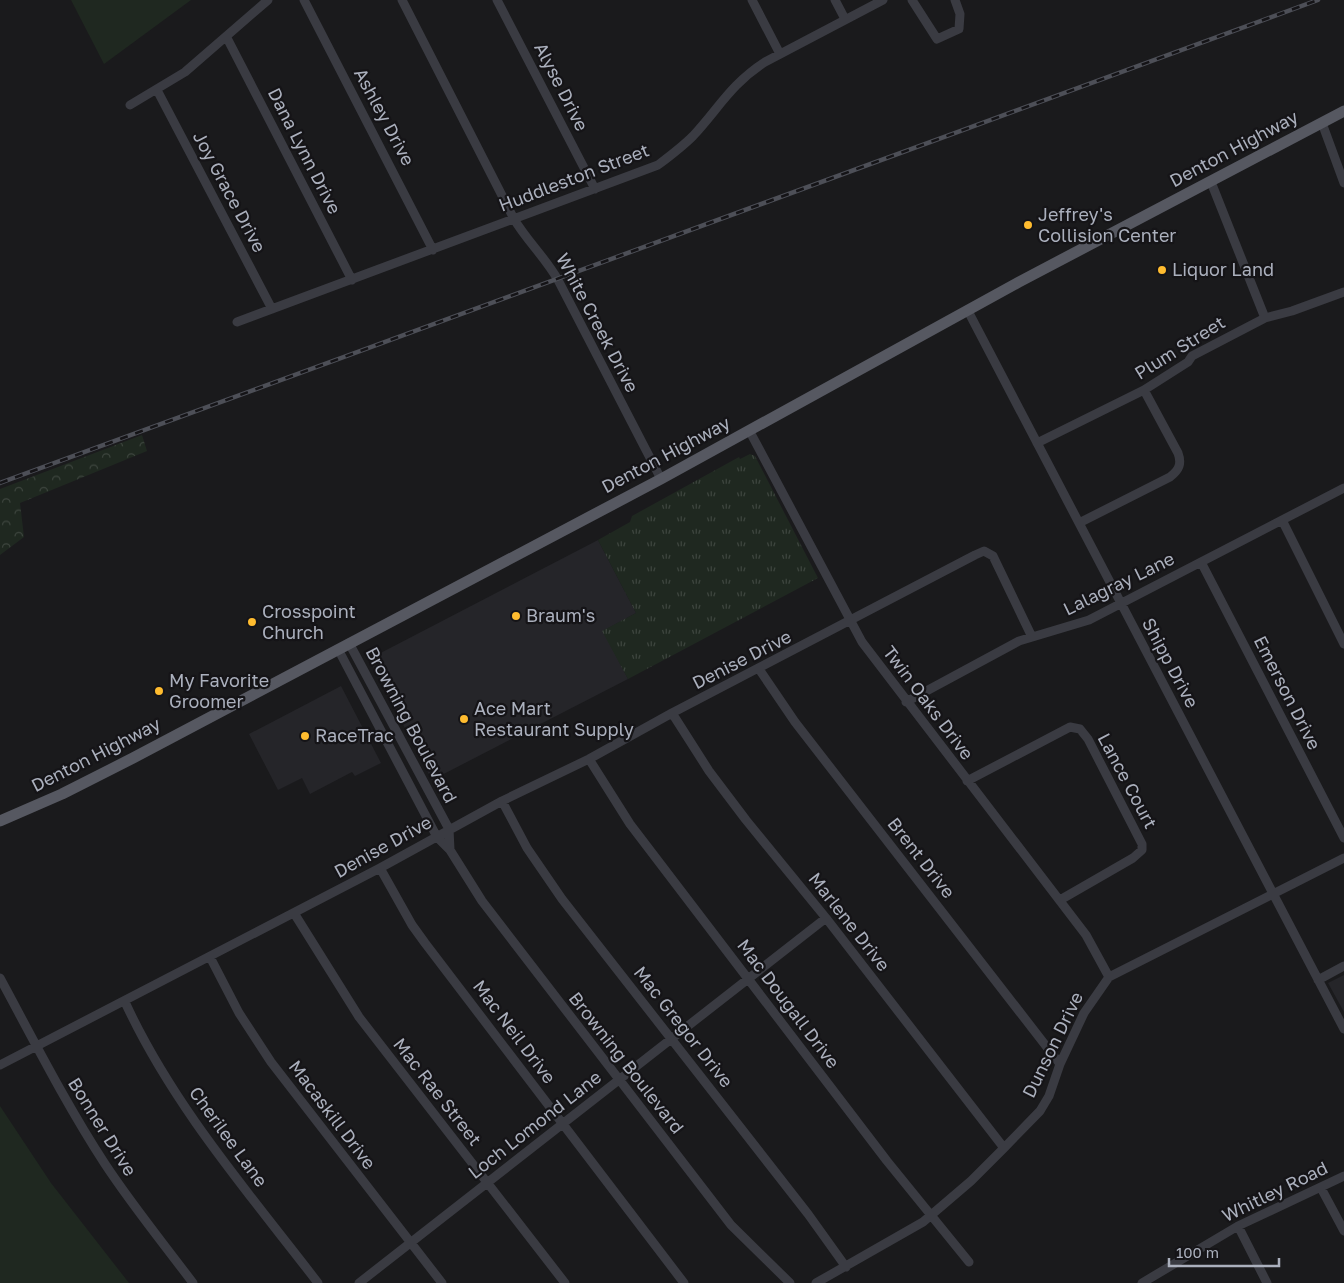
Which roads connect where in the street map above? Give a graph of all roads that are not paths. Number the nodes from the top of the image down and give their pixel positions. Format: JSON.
{"nodes":[{"id":1,"x":268,"y":0,"type":"edge"},
{"id":2,"x":304,"y":0,"type":"edge"},
{"id":3,"x":402,"y":0,"type":"edge"},
{"id":4,"x":497,"y":0,"type":"edge"},
{"id":5,"x":752,"y":0,"type":"edge"},
{"id":6,"x":835,"y":0,"type":"edge"},
{"id":7,"x":883,"y":0,"type":"edge"},
{"id":8,"x":912,"y":0,"type":"edge"},
{"id":9,"x":955,"y":0,"type":"edge"},
{"id":10,"x":845,"y":19,"type":"junction"},
{"id":11,"x":227,"y":38,"type":"junction"},
{"id":12,"x":780,"y":54,"type":"junction"},
{"id":13,"x":157,"y":90,"type":"junction"},
{"id":14,"x":130,"y":105,"type":"dead end"},
{"id":15,"x":1344,"y":111,"type":"edge"},
{"id":16,"x":1322,"y":123,"type":"junction"},
{"id":17,"x":1211,"y":182,"type":"junction"},
{"id":18,"x":1344,"y":183,"type":"edge"},
{"id":19,"x":595,"y":189,"type":"junction"},
{"id":20,"x":514,"y":219,"type":"junction"},
{"id":21,"x":434,"y":250,"type":"junction"},
{"id":22,"x":352,"y":280,"type":"junction"},
{"id":23,"x":1344,"y":292,"type":"edge"},
{"id":24,"x":272,"y":309,"type":"junction"},
{"id":25,"x":968,"y":311,"type":"junction"},
{"id":26,"x":1264,"y":318,"type":"junction"},
{"id":27,"x":236,"y":322,"type":"dead end"},
{"id":28,"x":1144,"y":390,"type":"junction"},
{"id":29,"x":750,"y":430,"type":"junction"},
{"id":30,"x":1037,"y":443,"type":"junction"},
{"id":31,"x":661,"y":479,"type":"junction"},
{"id":32,"x":1344,"y":488,"type":"edge"},
{"id":33,"x":1282,"y":520,"type":"junction"},
{"id":34,"x":1079,"y":523,"type":"junction"},
{"id":35,"x":1201,"y":562,"type":"junction"},
{"id":36,"x":1121,"y":604,"type":"junction"},
{"id":37,"x":851,"y":622,"type":"junction"},
{"id":38,"x":1032,"y":637,"type":"junction"},
{"id":39,"x":1344,"y":644,"type":"edge"},
{"id":40,"x":343,"y":646,"type":"junction"},
{"id":41,"x":760,"y":670,"type":"junction"},
{"id":42,"x":906,"y":702,"type":"junction"},
{"id":43,"x":672,"y":713,"type":"junction"},
{"id":44,"x":394,"y":728,"type":"junction"},
{"id":45,"x":382,"y":735,"type":"junction"},
{"id":46,"x":590,"y":759,"type":"junction"},
{"id":47,"x":967,"y":781,"type":"junction"},
{"id":48,"x":502,"y":801,"type":"junction"},
{"id":49,"x":0,"y":821,"type":"edge"},
{"id":50,"x":449,"y":829,"type":"junction"},
{"id":51,"x":437,"y":837,"type":"junction"},
{"id":52,"x":1344,"y":838,"type":"edge"},
{"id":53,"x":450,"y":850,"type":"junction"},
{"id":54,"x":1344,"y":858,"type":"edge"},
{"id":55,"x":380,"y":868,"type":"junction"},
{"id":56,"x":1272,"y":894,"type":"junction"},
{"id":57,"x":1060,"y":900,"type":"junction"},
{"id":58,"x":294,"y":912,"type":"junction"},
{"id":59,"x":826,"y":918,"type":"junction"},
{"id":60,"x":210,"y":957,"type":"junction"},
{"id":61,"x":1344,"y":966,"type":"edge"},
{"id":62,"x":1110,"y":977,"type":"junction"},
{"id":63,"x":0,"y":978,"type":"edge"},
{"id":64,"x":749,"y":978,"type":"junction"},
{"id":65,"x":1318,"y":980,"type":"junction"},
{"id":66,"x":125,"y":1002,"type":"junction"},
{"id":67,"x":1344,"y":1029,"type":"edge"},
{"id":68,"x":672,"y":1038,"type":"junction"},
{"id":69,"x":35,"y":1047,"type":"junction"},
{"id":70,"x":1060,"y":1064,"type":"junction"},
{"id":71,"x":0,"y":1065,"type":"edge"},
{"id":72,"x":618,"y":1080,"type":"junction"},
{"id":73,"x":563,"y":1124,"type":"junction"},
{"id":74,"x":1004,"y":1148,"type":"junction"},
{"id":75,"x":1344,"y":1176,"type":"edge"},
{"id":76,"x":487,"y":1183,"type":"junction"},
{"id":77,"x":1321,"y":1188,"type":"junction"},
{"id":78,"x":931,"y":1215,"type":"junction"},
{"id":79,"x":1238,"y":1226,"type":"junction"},
{"id":80,"x":1344,"y":1231,"type":"edge"},
{"id":81,"x":410,"y":1243,"type":"junction"},
{"id":82,"x":969,"y":1262,"type":"dead end"},
{"id":83,"x":846,"y":1267,"type":"junction"},
{"id":84,"x":1154,"y":1280,"type":"edge"},
{"id":85,"x":193,"y":1283,"type":"edge"},
{"id":86,"x":318,"y":1283,"type":"edge"},
{"id":87,"x":359,"y":1283,"type":"edge"},
{"id":88,"x":442,"y":1283,"type":"edge"},
{"id":89,"x":565,"y":1283,"type":"edge"},
{"id":90,"x":684,"y":1283,"type":"edge"},
{"id":91,"x":790,"y":1283,"type":"edge"},
{"id":92,"x":816,"y":1283,"type":"edge"},
{"id":93,"x":1142,"y":1283,"type":"edge"},
{"id":94,"x":1267,"y":1283,"type":"edge"}],
"edges":[{"from":1,"to":11,"type":"street"},
{"from":2,"to":21,"type":"street","name":"Ashley Drive"},
{"from":3,"to":20,"type":"street","name":"White Creek Drive"},
{"from":4,"to":19,"type":"street","name":"Alyse Drive"},
{"from":5,"to":12,"type":"street"},
{"from":6,"to":10,"type":"street"},
{"from":7,"to":10,"type":"street","name":"Huddleston Street"},
{"from":8,"to":9,"type":"street"},
{"from":10,"to":12,"type":"street","name":"Huddleston Street"},
{"from":11,"to":13,"type":"street"},
{"from":11,"to":22,"type":"street","name":"Dana Lynn Drive"},
{"from":12,"to":19,"type":"street","name":"Huddleston Street"},
{"from":13,"to":14,"type":"street"},
{"from":13,"to":24,"type":"street","name":"Joy Grace Drive"},
{"from":15,"to":16,"type":"main road","name":"Denton Highway"},
{"from":16,"to":17,"type":"main road","name":"Denton Highway"},
{"from":16,"to":18,"type":"street"},
{"from":17,"to":25,"type":"main road","name":"Denton Highway"},
{"from":17,"to":26,"type":"street"},
{"from":19,"to":20,"type":"street","name":"Huddleston Street"},
{"from":20,"to":21,"type":"street","name":"Huddleston Street"},
{"from":20,"to":31,"type":"street","name":"White Creek Drive"},
{"from":21,"to":22,"type":"street","name":"Huddleston Street"},
{"from":22,"to":24,"type":"street","name":"Huddleston Street"},
{"from":23,"to":26,"type":"street","name":"Plum Street"},
{"from":24,"to":27,"type":"street","name":"Huddleston Street"},
{"from":25,"to":29,"type":"main road","name":"Denton Highway"},
{"from":25,"to":30,"type":"street","name":"Shipp Drive"},
{"from":26,"to":28,"type":"street","name":"Plum Street"},
{"from":28,"to":30,"type":"street","name":"Plum Street"},
{"from":28,"to":34,"type":"street"},
{"from":29,"to":31,"type":"main road","name":"Denton Highway"},
{"from":29,"to":37,"type":"street","name":"Twin Oaks Drive"},
{"from":30,"to":34,"type":"street","name":"Shipp Drive"},
{"from":31,"to":40,"type":"main road","name":"Denton Highway"},
{"from":32,"to":33,"type":"street","name":"Lalagray Lane"},
{"from":33,"to":35,"type":"street","name":"Lalagray Lane"},
{"from":33,"to":39,"type":"street"},
{"from":34,"to":36,"type":"street","name":"Shipp Drive"},
{"from":35,"to":36,"type":"street","name":"Lalagray Lane"},
{"from":35,"to":52,"type":"street","name":"Emerson Drive"},
{"from":36,"to":38,"type":"street","name":"Lalagray Lane"},
{"from":36,"to":56,"type":"street","name":"Shipp Drive"},
{"from":37,"to":38,"type":"street","name":"Denise Drive"},
{"from":37,"to":41,"type":"street","name":"Denise Drive"},
{"from":37,"to":42,"type":"street","name":"Twin Oaks Drive"},
{"from":38,"to":42,"type":"street","name":"Lalagray Lane"},
{"from":40,"to":44,"type":"street","name":"Browning Boulevard"},
{"from":40,"to":45,"type":"street","name":"Browning Boulevard"},
{"from":40,"to":49,"type":"main road","name":"Denton Highway"},
{"from":41,"to":43,"type":"street","name":"Denise Drive"},
{"from":41,"to":70,"type":"street","name":"Brent Drive"},
{"from":42,"to":47,"type":"street","name":"Twin Oaks Drive"},
{"from":43,"to":46,"type":"street","name":"Denise Drive"},
{"from":43,"to":59,"type":"street","name":"Marlene Drive"},
{"from":44,"to":45,"type":"street"},
{"from":44,"to":50,"type":"street","name":"Browning Boulevard"},
{"from":45,"to":51,"type":"street","name":"Browning Boulevard"},
{"from":46,"to":48,"type":"street","name":"Denise Drive"},
{"from":46,"to":64,"type":"street","name":"Mac Dougall Drive"},
{"from":47,"to":57,"type":"street","name":"Twin Oaks Drive"},
{"from":47,"to":57,"type":"street","name":"Lance Court"},
{"from":48,"to":50,"type":"street","name":"Denise Drive"},
{"from":48,"to":68,"type":"street","name":"Mac Gregor Drive"},
{"from":50,"to":51,"type":"street","name":"Denise Drive"},
{"from":50,"to":53,"type":"street","name":"Browning Boulevard"},
{"from":51,"to":53,"type":"street","name":"Browning Boulevard"},
{"from":51,"to":55,"type":"street","name":"Denise Drive"},
{"from":53,"to":72,"type":"street","name":"Browning Boulevard"},
{"from":54,"to":56,"type":"street","name":"Dunson Drive"},
{"from":55,"to":58,"type":"street","name":"Denise Drive"},
{"from":55,"to":73,"type":"street","name":"Mac Neil Drive"},
{"from":56,"to":62,"type":"street","name":"Dunson Drive"},
{"from":56,"to":65,"type":"street","name":"Shipp Drive"},
{"from":57,"to":62,"type":"street","name":"Twin Oaks Drive"},
{"from":58,"to":60,"type":"street","name":"Denise Drive"},
{"from":58,"to":76,"type":"street","name":"Mac Rae Street"},
{"from":59,"to":64,"type":"street","name":"Loch Lomond Lane"},
{"from":59,"to":74,"type":"street","name":"Marlene Drive"},
{"from":60,"to":66,"type":"street","name":"Denise Drive"},
{"from":60,"to":81,"type":"street","name":"Macaskill Drive"},
{"from":61,"to":65,"type":"street"},
{"from":62,"to":70,"type":"street","name":"Dunson Drive"},
{"from":63,"to":69,"type":"street","name":"Bonner Drive"},
{"from":64,"to":68,"type":"street","name":"Loch Lomond Lane"},
{"from":64,"to":78,"type":"street","name":"Mac Dougall Drive"},
{"from":65,"to":67,"type":"street","name":"Shipp Drive"},
{"from":66,"to":69,"type":"street","name":"Denise Drive"},
{"from":66,"to":86,"type":"street","name":"Cherilee Lane"},
{"from":68,"to":72,"type":"street","name":"Loch Lomond Lane"},
{"from":68,"to":83,"type":"street","name":"Mac Gregor Drive"},
{"from":69,"to":71,"type":"street","name":"Denise Drive"},
{"from":69,"to":85,"type":"street","name":"Bonner Drive"},
{"from":70,"to":74,"type":"street","name":"Dunson Drive"},
{"from":72,"to":73,"type":"street","name":"Loch Lomond Lane"},
{"from":72,"to":91,"type":"street","name":"Browning Boulevard"},
{"from":73,"to":76,"type":"street","name":"Loch Lomond Lane"},
{"from":73,"to":90,"type":"street","name":"Mac Neil Drive"},
{"from":74,"to":78,"type":"street","name":"Dunson Drive"},
{"from":75,"to":77,"type":"street","name":"Whitley Road"},
{"from":76,"to":81,"type":"street","name":"Loch Lomond Lane"},
{"from":76,"to":89,"type":"street","name":"Mac Rae Street"},
{"from":77,"to":79,"type":"street","name":"Whitley Road"},
{"from":77,"to":80,"type":"street"},
{"from":78,"to":82,"type":"street","name":"Mac Dougall Drive"},
{"from":78,"to":83,"type":"street","name":"Dunson Drive"},
{"from":79,"to":84,"type":"street","name":"Whitley Road"},
{"from":79,"to":94,"type":"street"},
{"from":81,"to":87,"type":"street","name":"Loch Lomond Lane"},
{"from":81,"to":88,"type":"street","name":"Macaskill Drive"},
{"from":83,"to":92,"type":"street","name":"Dunson Drive"},
{"from":84,"to":93,"type":"street","name":"Whitley Road"}]}
